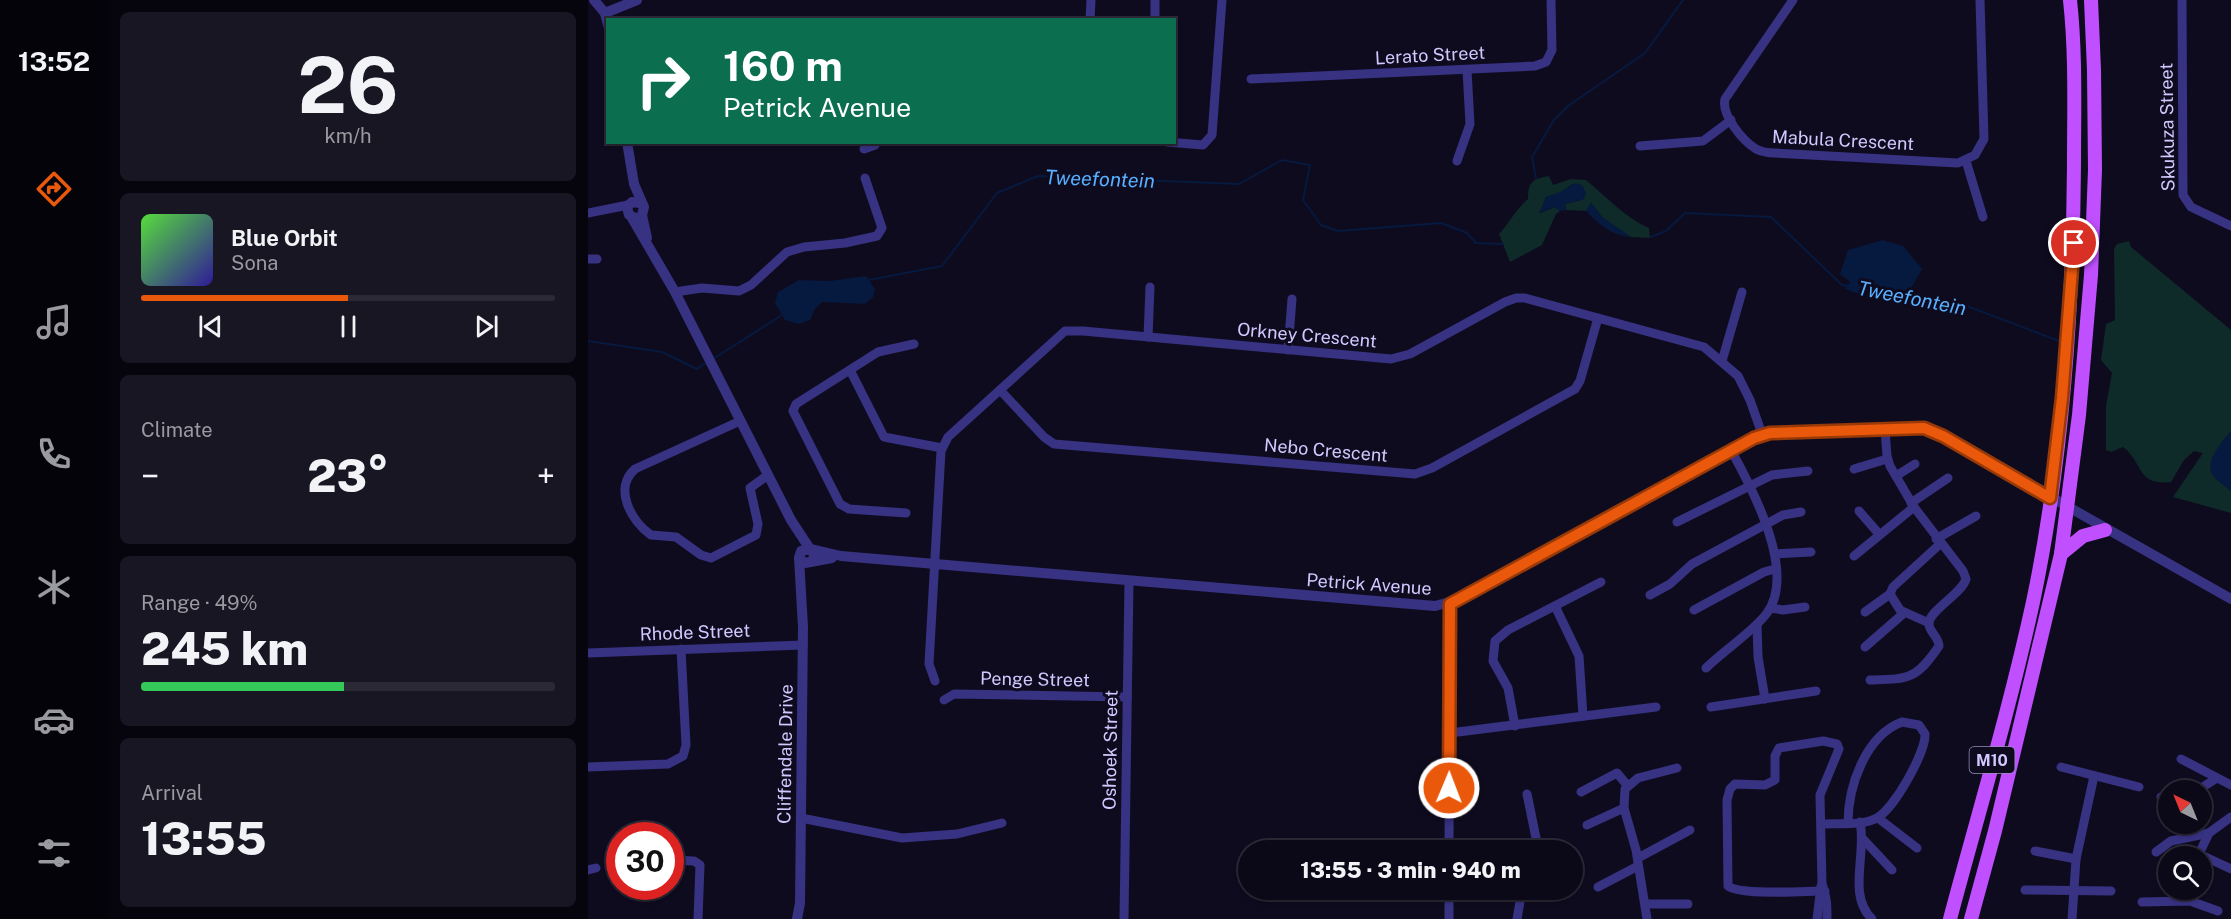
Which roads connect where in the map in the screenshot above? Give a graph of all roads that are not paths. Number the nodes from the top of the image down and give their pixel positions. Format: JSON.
{"nodes":[{"id":1,"x":594,"y":0,"type":"edge"},
{"id":2,"x":636,"y":0,"type":"edge"},
{"id":3,"x":1091,"y":0,"type":"edge"},
{"id":4,"x":1222,"y":0,"type":"edge"},
{"id":5,"x":1551,"y":0,"type":"edge"},
{"id":6,"x":1793,"y":0,"type":"edge"},
{"id":7,"x":1980,"y":0,"type":"edge"},
{"id":8,"x":2070,"y":0,"type":"edge"},
{"id":9,"x":2091,"y":0,"type":"edge"},
{"id":10,"x":2182,"y":0,"type":"edge"},
{"id":11,"x":1156,"y":1,"type":"edge"},
{"id":12,"x":605,"y":13,"type":"junction"},
{"id":13,"x":606,"y":18,"type":"edge"},
{"id":14,"x":1090,"y":18,"type":"edge"},
{"id":15,"x":1155,"y":18,"type":"edge"},
{"id":16,"x":1467,"y":70,"type":"junction"},
{"id":17,"x":1251,"y":79,"type":"dead end"},
{"id":18,"x":1731,"y":120,"type":"junction"},
{"id":19,"x":1176,"y":143,"type":"edge"},
{"id":20,"x":627,"y":144,"type":"edge"},
{"id":21,"x":875,"y":145,"type":"dead end"},
{"id":22,"x":1640,"y":146,"type":"dead end"},
{"id":23,"x":864,"y":149,"type":"dead end"},
{"id":24,"x":1457,"y":161,"type":"dead end"},
{"id":25,"x":1966,"y":161,"type":"junction"},
{"id":26,"x":865,"y":178,"type":"dead end"},
{"id":27,"x":633,"y":204,"type":"junction"},
{"id":28,"x":591,"y":212,"type":"edge"},
{"id":29,"x":635,"y":216,"type":"junction"},
{"id":30,"x":1983,"y":217,"type":"dead end"},
{"id":31,"x":2231,"y":226,"type":"edge"},
{"id":32,"x":1150,"y":287,"type":"dead end"},
{"id":33,"x":675,"y":292,"type":"junction"},
{"id":34,"x":1742,"y":292,"type":"dead end"},
{"id":35,"x":1292,"y":299,"type":"dead end"},
{"id":36,"x":1598,"y":318,"type":"junction"},
{"id":37,"x":1148,"y":337,"type":"junction"},
{"id":38,"x":914,"y":344,"type":"dead end"},
{"id":39,"x":1288,"y":350,"type":"junction"},
{"id":40,"x":1722,"y":361,"type":"junction"},
{"id":41,"x":850,"y":370,"type":"junction"},
{"id":42,"x":1000,"y":390,"type":"junction"},
{"id":43,"x":740,"y":421,"type":"junction"},
{"id":44,"x":1885,"y":429,"type":"junction"},
{"id":45,"x":1762,"y":434,"type":"junction"},
{"id":46,"x":942,"y":448,"type":"junction"},
{"id":47,"x":1731,"y":450,"type":"junction"},
{"id":48,"x":1887,"y":459,"type":"junction"},
{"id":49,"x":1915,"y":464,"type":"dead end"},
{"id":50,"x":1854,"y":469,"type":"dead end"},
{"id":51,"x":1808,"y":471,"type":"dead end"},
{"id":52,"x":768,"y":475,"type":"junction"},
{"id":53,"x":1896,"y":476,"type":"junction"},
{"id":54,"x":1948,"y":478,"type":"dead end"},
{"id":55,"x":1750,"y":485,"type":"junction"},
{"id":56,"x":2050,"y":498,"type":"junction"},
{"id":57,"x":1912,"y":505,"type":"junction"},
{"id":58,"x":2067,"y":508,"type":"junction"},
{"id":59,"x":1859,"y":511,"type":"dead end"},
{"id":60,"x":1800,"y":512,"type":"dead end"},
{"id":61,"x":906,"y":513,"type":"dead end"},
{"id":62,"x":1976,"y":516,"type":"dead end"},
{"id":63,"x":1677,"y":522,"type":"dead end"},
{"id":64,"x":1767,"y":524,"type":"junction"},
{"id":65,"x":2105,"y":530,"type":"junction"},
{"id":66,"x":1879,"y":534,"type":"junction"},
{"id":67,"x":1938,"y":542,"type":"junction"},
{"id":68,"x":1811,"y":552,"type":"dead end"},
{"id":69,"x":1775,"y":554,"type":"junction"},
{"id":70,"x":2061,"y":554,"type":"junction"},
{"id":71,"x":808,"y":555,"type":"junction"},
{"id":72,"x":1854,"y":556,"type":"dead end"},
{"id":73,"x":934,"y":564,"type":"junction"},
{"id":74,"x":1775,"y":569,"type":"junction"},
{"id":75,"x":1128,"y":582,"type":"junction"},
{"id":76,"x":1601,"y":582,"type":"dead end"},
{"id":77,"x":1890,"y":594,"type":"junction"},
{"id":78,"x":1650,"y":595,"type":"dead end"},
{"id":79,"x":2231,"y":599,"type":"edge"},
{"id":80,"x":1450,"y":604,"type":"junction"},
{"id":81,"x":1555,"y":606,"type":"junction"},
{"id":82,"x":1805,"y":607,"type":"dead end"},
{"id":83,"x":1771,"y":608,"type":"junction"},
{"id":84,"x":1694,"y":610,"type":"dead end"},
{"id":85,"x":1865,"y":612,"type":"dead end"},
{"id":86,"x":1904,"y":613,"type":"junction"},
{"id":87,"x":1929,"y":623,"type":"junction"},
{"id":88,"x":1758,"y":624,"type":"junction"},
{"id":89,"x":803,"y":645,"type":"junction"},
{"id":90,"x":1865,"y":647,"type":"dead end"},
{"id":91,"x":681,"y":649,"type":"junction"},
{"id":92,"x":588,"y":653,"type":"edge"},
{"id":93,"x":1706,"y":668,"type":"dead end"},
{"id":94,"x":1870,"y":680,"type":"dead end"},
{"id":95,"x":935,"y":681,"type":"dead end"},
{"id":96,"x":1816,"y":691,"type":"dead end"},
{"id":97,"x":1128,"y":697,"type":"junction"},
{"id":98,"x":1765,"y":699,"type":"junction"},
{"id":99,"x":944,"y":700,"type":"dead end"},
{"id":100,"x":1656,"y":707,"type":"dead end"},
{"id":101,"x":1711,"y":707,"type":"dead end"},
{"id":102,"x":1583,"y":716,"type":"junction"},
{"id":103,"x":1515,"y":726,"type":"junction"},
{"id":104,"x":1450,"y":733,"type":"junction"},
{"id":105,"x":2181,"y":759,"type":"dead end"},
{"id":106,"x":588,"y":767,"type":"edge"},
{"id":107,"x":2061,"y":767,"type":"dead end"},
{"id":108,"x":1677,"y":768,"type":"dead end"},
{"id":109,"x":2094,"y":776,"type":"junction"},
{"id":110,"x":2217,"y":778,"type":"junction"},
{"id":111,"x":2212,"y":781,"type":"edge"},
{"id":112,"x":1627,"y":785,"type":"junction"},
{"id":113,"x":2231,"y":785,"type":"edge"},
{"id":114,"x":2139,"y":787,"type":"dead end"},
{"id":115,"x":1581,"y":792,"type":"dead end"},
{"id":116,"x":1527,"y":794,"type":"dead end"},
{"id":117,"x":1624,"y":808,"type":"junction"},
{"id":118,"x":801,"y":818,"type":"junction"},
{"id":119,"x":1878,"y":818,"type":"junction"},
{"id":120,"x":2230,"y":819,"type":"edge"},
{"id":121,"x":1860,"y":822,"type":"junction"},
{"id":122,"x":1002,"y":823,"type":"dead end"},
{"id":123,"x":1848,"y":823,"type":"junction"},
{"id":124,"x":1822,"y":824,"type":"junction"},
{"id":125,"x":1587,"y":825,"type":"dead end"},
{"id":126,"x":1690,"y":830,"type":"dead end"},
{"id":127,"x":2212,"y":831,"type":"edge"},
{"id":128,"x":2204,"y":834,"type":"edge"},
{"id":129,"x":1863,"y":839,"type":"junction"},
{"id":130,"x":1449,"y":840,"type":"edge"},
{"id":131,"x":1536,"y":840,"type":"edge"},
{"id":132,"x":1917,"y":848,"type":"dead end"},
{"id":133,"x":2035,"y":851,"type":"dead end"},
{"id":134,"x":2156,"y":852,"type":"dead end"},
{"id":135,"x":2076,"y":859,"type":"junction"},
{"id":136,"x":684,"y":861,"type":"edge"},
{"id":137,"x":2212,"y":861,"type":"edge"},
{"id":138,"x":1638,"y":862,"type":"junction"},
{"id":139,"x":2231,"y":869,"type":"edge"},
{"id":140,"x":1892,"y":870,"type":"dead end"},
{"id":141,"x":1598,"y":887,"type":"dead end"},
{"id":142,"x":1822,"y":888,"type":"junction"},
{"id":143,"x":2025,"y":890,"type":"dead end"},
{"id":144,"x":2073,"y":890,"type":"junction"},
{"id":145,"x":2111,"y":891,"type":"dead end"},
{"id":146,"x":1449,"y":900,"type":"edge"},
{"id":147,"x":1520,"y":900,"type":"edge"},
{"id":148,"x":2190,"y":901,"type":"joint"},
{"id":149,"x":2142,"y":902,"type":"dead end"},
{"id":150,"x":1646,"y":904,"type":"junction"},
{"id":151,"x":1688,"y":904,"type":"dead end"},
{"id":152,"x":2218,"y":911,"type":"dead end"},
{"id":153,"x":698,"y":919,"type":"edge"},
{"id":154,"x":797,"y":919,"type":"edge"},
{"id":155,"x":1124,"y":919,"type":"edge"},
{"id":156,"x":1449,"y":919,"type":"edge"},
{"id":157,"x":1517,"y":919,"type":"edge"},
{"id":158,"x":1647,"y":919,"type":"edge"},
{"id":159,"x":1817,"y":919,"type":"edge"},
{"id":160,"x":1827,"y":919,"type":"edge"},
{"id":161,"x":1872,"y":919,"type":"edge"},
{"id":162,"x":1950,"y":919,"type":"edge"},
{"id":163,"x":1971,"y":919,"type":"edge"},
{"id":164,"x":2072,"y":919,"type":"edge"}],
"edges":[{"from":1,"to":12,"type":"street"},
{"from":2,"to":12,"type":"street"},
{"from":3,"to":14,"type":"street"},
{"from":4,"to":19,"type":"street"},
{"from":5,"to":16,"type":"street","name":"Lerato Street"},
{"from":6,"to":18,"type":"street"},
{"from":7,"to":25,"type":"street"},
{"from":8,"to":56,"type":"main road","number":"M10"},
{"from":9,"to":58,"type":"main road","number":"M10"},
{"from":10,"to":31,"type":"street","name":"Skukuza Street"},
{"from":11,"to":15,"type":"street"},
{"from":12,"to":13,"type":"street"},
{"from":16,"to":17,"type":"street","name":"Lerato Street"},
{"from":16,"to":24,"type":"street"},
{"from":18,"to":22,"type":"street"},
{"from":18,"to":25,"type":"street","name":"Mabula Crescent"},
{"from":20,"to":27,"type":"street"},
{"from":21,"to":23,"type":"street"},
{"from":25,"to":30,"type":"street"},
{"from":26,"to":33,"type":"street"},
{"from":27,"to":28,"type":"street"},
{"from":27,"to":29,"type":"street"},
{"from":28,"to":29,"type":"street"},
{"from":29,"to":33,"type":"street","name":"Cliffendale Drive"},
{"from":32,"to":37,"type":"street"},
{"from":33,"to":43,"type":"street","name":"Cliffendale Drive"},
{"from":34,"to":40,"type":"street"},
{"from":35,"to":39,"type":"street"},
{"from":36,"to":39,"type":"street","name":"Orkney Crescent"},
{"from":36,"to":40,"type":"street","name":"Orkney Crescent"},
{"from":36,"to":42,"type":"street","name":"Nebo Crescent"},
{"from":37,"to":39,"type":"street","name":"Orkney Crescent"},
{"from":37,"to":42,"type":"street","name":"Orkney Crescent"},
{"from":38,"to":41,"type":"street"},
{"from":40,"to":45,"type":"street","name":"Orkney Crescent"},
{"from":41,"to":46,"type":"street"},
{"from":41,"to":61,"type":"street"},
{"from":42,"to":46,"type":"street","name":"Orkney Crescent"},
{"from":43,"to":52,"type":"street","name":"Cliffendale Drive"},
{"from":43,"to":52,"type":"street"},
{"from":44,"to":45,"type":"street","name":"Petrick Avenue"},
{"from":44,"to":48,"type":"street"},
{"from":44,"to":56,"type":"street","name":"Petrick Avenue"},
{"from":45,"to":47,"type":"street","name":"Petrick Avenue"},
{"from":46,"to":73,"type":"street"},
{"from":47,"to":55,"type":"street"},
{"from":47,"to":80,"type":"street","name":"Petrick Avenue"},
{"from":48,"to":50,"type":"street"},
{"from":48,"to":53,"type":"street"},
{"from":49,"to":53,"type":"street"},
{"from":51,"to":55,"type":"street"},
{"from":52,"to":71,"type":"street","name":"Cliffendale Drive"},
{"from":53,"to":57,"type":"street"},
{"from":54,"to":57,"type":"street"},
{"from":55,"to":63,"type":"street"},
{"from":55,"to":64,"type":"street"},
{"from":56,"to":58,"type":"street","name":"Petrick Avenue"},
{"from":56,"to":162,"type":"main road","number":"M10"},
{"from":57,"to":66,"type":"street"},
{"from":57,"to":67,"type":"street"},
{"from":58,"to":65,"type":"street","name":"Petrick Avenue"},
{"from":58,"to":70,"type":"main road","number":"M10"},
{"from":59,"to":66,"type":"street"},
{"from":60,"to":64,"type":"street"},
{"from":62,"to":67,"type":"street"},
{"from":64,"to":69,"type":"street"},
{"from":64,"to":78,"type":"street"},
{"from":65,"to":70,"type":"main road"},
{"from":65,"to":79,"type":"street","name":"Petrick Avenue"},
{"from":66,"to":72,"type":"street"},
{"from":67,"to":77,"type":"street"},
{"from":67,"to":87,"type":"street"},
{"from":68,"to":69,"type":"street"},
{"from":69,"to":74,"type":"street"},
{"from":70,"to":163,"type":"main road","number":"M10"},
{"from":71,"to":73,"type":"street","name":"Petrick Avenue"},
{"from":71,"to":89,"type":"street","name":"Cliffendale Drive"},
{"from":73,"to":75,"type":"street","name":"Petrick Avenue"},
{"from":73,"to":95,"type":"street"},
{"from":74,"to":83,"type":"street"},
{"from":74,"to":84,"type":"street"},
{"from":75,"to":80,"type":"street","name":"Petrick Avenue"},
{"from":75,"to":97,"type":"street","name":"Oshoek Street"},
{"from":76,"to":81,"type":"street"},
{"from":77,"to":85,"type":"street"},
{"from":77,"to":86,"type":"street"},
{"from":80,"to":104,"type":"street"},
{"from":81,"to":102,"type":"street"},
{"from":81,"to":103,"type":"street"},
{"from":82,"to":83,"type":"street"},
{"from":83,"to":88,"type":"street"},
{"from":86,"to":87,"type":"street"},
{"from":86,"to":90,"type":"street"},
{"from":87,"to":94,"type":"street"},
{"from":88,"to":93,"type":"street"},
{"from":88,"to":98,"type":"street"},
{"from":89,"to":91,"type":"street","name":"Rhode Street"},
{"from":89,"to":118,"type":"street","name":"Cliffendale Drive"},
{"from":91,"to":92,"type":"street","name":"Rhode Street"},
{"from":91,"to":106,"type":"street"},
{"from":96,"to":98,"type":"street"},
{"from":97,"to":99,"type":"street","name":"Penge Street"},
{"from":97,"to":155,"type":"street","name":"Oshoek Street"},
{"from":98,"to":101,"type":"street"},
{"from":100,"to":102,"type":"street"},
{"from":102,"to":103,"type":"street"},
{"from":103,"to":104,"type":"street"},
{"from":104,"to":130,"type":"street"},
{"from":105,"to":110,"type":"street"},
{"from":107,"to":109,"type":"street"},
{"from":108,"to":112,"type":"street"},
{"from":109,"to":114,"type":"street"},
{"from":109,"to":135,"type":"street"},
{"from":110,"to":111,"type":"street"},
{"from":110,"to":113,"type":"street"},
{"from":112,"to":115,"type":"street"},
{"from":112,"to":117,"type":"street"},
{"from":116,"to":131,"type":"street"},
{"from":117,"to":125,"type":"street"},
{"from":117,"to":138,"type":"street"},
{"from":118,"to":122,"type":"street"},
{"from":118,"to":154,"type":"street","name":"Cliffendale Drive"},
{"from":119,"to":121,"type":"street"},
{"from":119,"to":123,"type":"street"},
{"from":119,"to":132,"type":"street"},
{"from":120,"to":127,"type":"street"},
{"from":121,"to":123,"type":"street"},
{"from":121,"to":129,"type":"street"},
{"from":123,"to":124,"type":"street"},
{"from":124,"to":142,"type":"street"},
{"from":124,"to":142,"type":"street"},
{"from":126,"to":138,"type":"street"},
{"from":128,"to":134,"type":"street"},
{"from":129,"to":140,"type":"street"},
{"from":129,"to":161,"type":"street"},
{"from":133,"to":135,"type":"street"},
{"from":135,"to":144,"type":"street"},
{"from":136,"to":153,"type":"street"},
{"from":137,"to":139,"type":"street"},
{"from":138,"to":141,"type":"street"},
{"from":138,"to":150,"type":"street"},
{"from":142,"to":159,"type":"street"},
{"from":142,"to":160,"type":"street"},
{"from":143,"to":144,"type":"street"},
{"from":144,"to":145,"type":"street"},
{"from":144,"to":164,"type":"street"},
{"from":146,"to":156,"type":"street"},
{"from":147,"to":157,"type":"street"},
{"from":148,"to":149,"type":"street"},
{"from":148,"to":152,"type":"street"},
{"from":150,"to":151,"type":"street"},
{"from":150,"to":158,"type":"street"}]}
